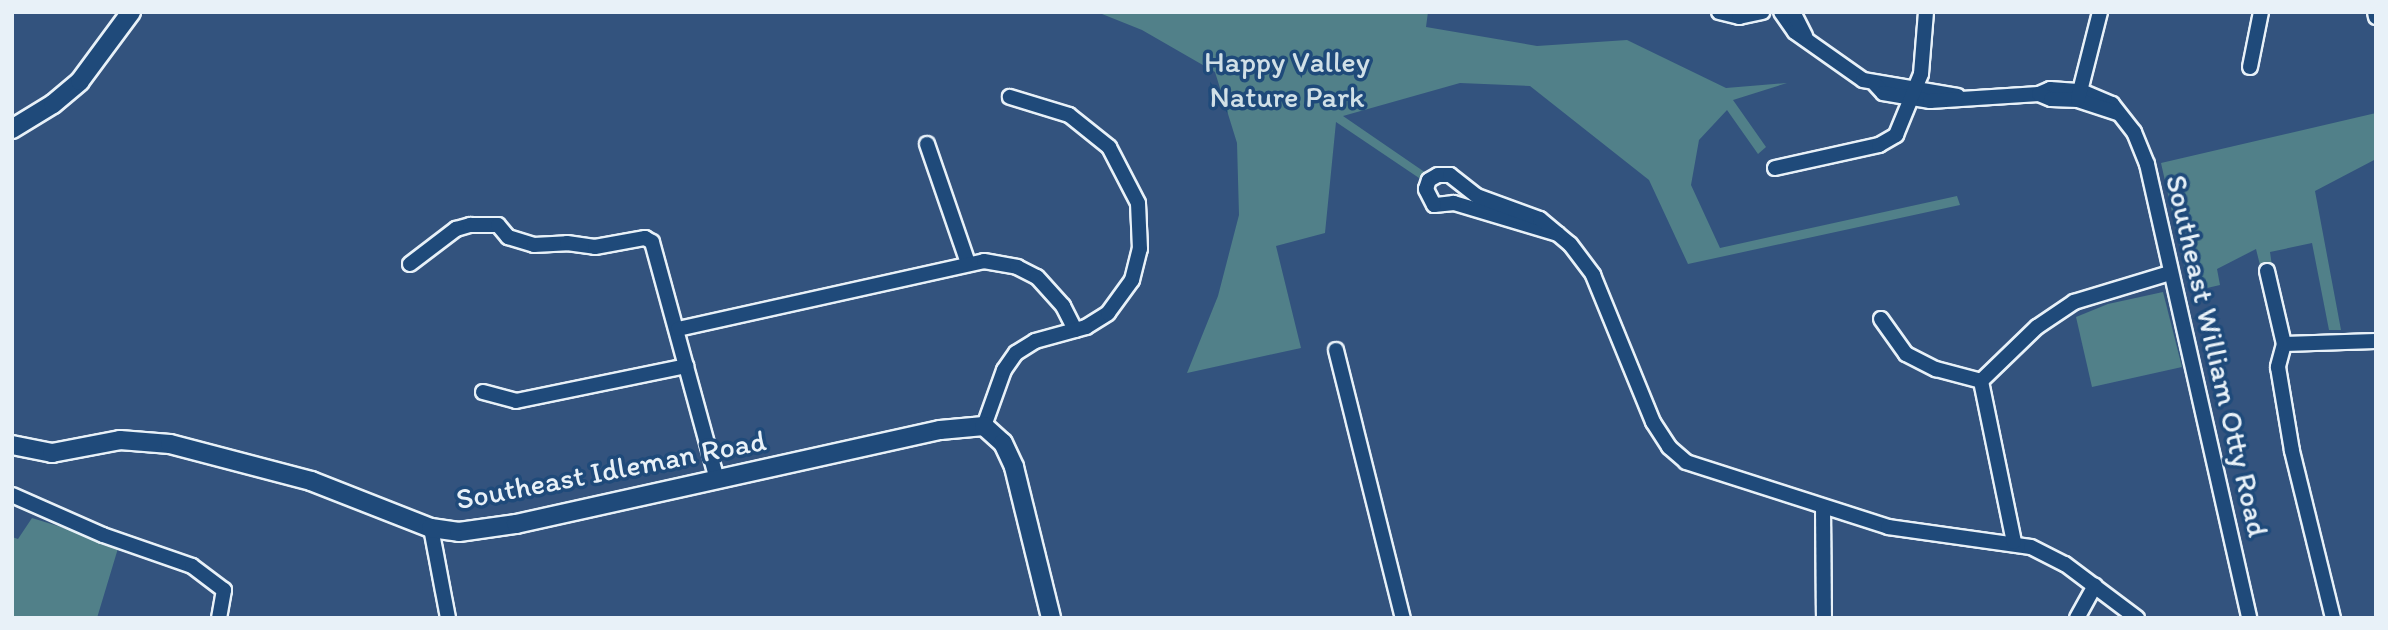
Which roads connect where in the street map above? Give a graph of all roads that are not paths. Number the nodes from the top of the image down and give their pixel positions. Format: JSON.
{"nodes":[{"id":1,"x":131,"y":12,"type":"edge"},
{"id":2,"x":1719,"y":12,"type":"edge"},
{"id":3,"x":1762,"y":12,"type":"edge"},
{"id":4,"x":1781,"y":12,"type":"edge"},
{"id":5,"x":1793,"y":12,"type":"edge"},
{"id":6,"x":1926,"y":12,"type":"edge"},
{"id":7,"x":2100,"y":12,"type":"edge"},
{"id":8,"x":2261,"y":12,"type":"edge"},
{"id":9,"x":2375,"y":12,"type":"edge"},
{"id":10,"x":2376,"y":18,"type":"edge"},
{"id":11,"x":1805,"y":37,"type":"junction"},
{"id":12,"x":2250,"y":67,"type":"dead end"},
{"id":13,"x":1915,"y":95,"type":"junction"},
{"id":14,"x":2079,"y":95,"type":"junction"},
{"id":15,"x":1010,"y":97,"type":"dead end"},
{"id":16,"x":12,"y":129,"type":"edge"},
{"id":17,"x":927,"y":144,"type":"dead end"},
{"id":18,"x":1775,"y":168,"type":"dead end"},
{"id":19,"x":1558,"y":234,"type":"junction"},
{"id":20,"x":968,"y":263,"type":"junction"},
{"id":21,"x":410,"y":264,"type":"dead end"},
{"id":22,"x":2267,"y":271,"type":"dead end"},
{"id":23,"x":2170,"y":273,"type":"junction"},
{"id":24,"x":1881,"y":318,"type":"dead end"},
{"id":25,"x":678,"y":329,"type":"junction"},
{"id":26,"x":1074,"y":330,"type":"junction"},
{"id":27,"x":2376,"y":341,"type":"edge"},
{"id":28,"x":2284,"y":344,"type":"junction"},
{"id":29,"x":1336,"y":350,"type":"dead end"},
{"id":30,"x":686,"y":366,"type":"junction"},
{"id":31,"x":1981,"y":381,"type":"junction"},
{"id":32,"x":482,"y":392,"type":"dead end"},
{"id":33,"x":984,"y":426,"type":"junction"},
{"id":34,"x":12,"y":445,"type":"edge"},
{"id":35,"x":717,"y":479,"type":"junction"},
{"id":36,"x":12,"y":495,"type":"edge"},
{"id":37,"x":1823,"y":508,"type":"junction"},
{"id":38,"x":431,"y":528,"type":"junction"},
{"id":39,"x":2014,"y":542,"type":"junction"},
{"id":40,"x":2095,"y":586,"type":"junction"},
{"id":41,"x":1402,"y":616,"type":"edge"},
{"id":42,"x":219,"y":618,"type":"edge"},
{"id":43,"x":448,"y":618,"type":"edge"},
{"id":44,"x":1051,"y":618,"type":"edge"},
{"id":45,"x":1386,"y":618,"type":"edge"},
{"id":46,"x":1824,"y":618,"type":"edge"},
{"id":47,"x":2077,"y":618,"type":"edge"},
{"id":48,"x":2137,"y":618,"type":"edge"},
{"id":49,"x":2249,"y":618,"type":"edge"},
{"id":50,"x":2333,"y":618,"type":"edge"}],
"edges":[{"from":1,"to":16,"type":"main road"},
{"from":2,"to":3,"type":"street"},
{"from":4,"to":11,"type":"street","name":"Southeast William Otty Road"},
{"from":5,"to":11,"type":"street","name":"Southeast William Otty Road"},
{"from":6,"to":13,"type":"street"},
{"from":7,"to":14,"type":"street"},
{"from":8,"to":12,"type":"street"},
{"from":9,"to":10,"type":"street"},
{"from":11,"to":13,"type":"street","name":"Southeast William Otty Road"},
{"from":13,"to":14,"type":"street","name":"Southeast William Otty Road"},
{"from":13,"to":18,"type":"street"},
{"from":14,"to":23,"type":"street","name":"Southeast William Otty Road"},
{"from":15,"to":26,"type":"street"},
{"from":17,"to":20,"type":"street"},
{"from":19,"to":19,"type":"street"},
{"from":19,"to":37,"type":"street"},
{"from":20,"to":25,"type":"street"},
{"from":20,"to":26,"type":"street"},
{"from":21,"to":25,"type":"street"},
{"from":22,"to":28,"type":"street"},
{"from":23,"to":31,"type":"street"},
{"from":23,"to":49,"type":"street","name":"Southeast William Otty Road"},
{"from":24,"to":31,"type":"street"},
{"from":25,"to":30,"type":"street"},
{"from":26,"to":33,"type":"street"},
{"from":27,"to":28,"type":"street"},
{"from":28,"to":50,"type":"street"},
{"from":29,"to":41,"type":"street"},
{"from":30,"to":32,"type":"street"},
{"from":30,"to":35,"type":"street"},
{"from":31,"to":39,"type":"street"},
{"from":33,"to":35,"type":"main road","name":"Southeast Idleman Road"},
{"from":33,"to":44,"type":"main road"},
{"from":34,"to":38,"type":"main road","name":"Southeast Idleman Road"},
{"from":35,"to":38,"type":"main road","name":"Southeast Idleman Road"},
{"from":36,"to":42,"type":"street"},
{"from":37,"to":39,"type":"street"},
{"from":37,"to":46,"type":"street"},
{"from":38,"to":43,"type":"street"},
{"from":39,"to":40,"type":"street"},
{"from":40,"to":47,"type":"street"},
{"from":40,"to":48,"type":"street"},
{"from":41,"to":45,"type":"street"}]}
